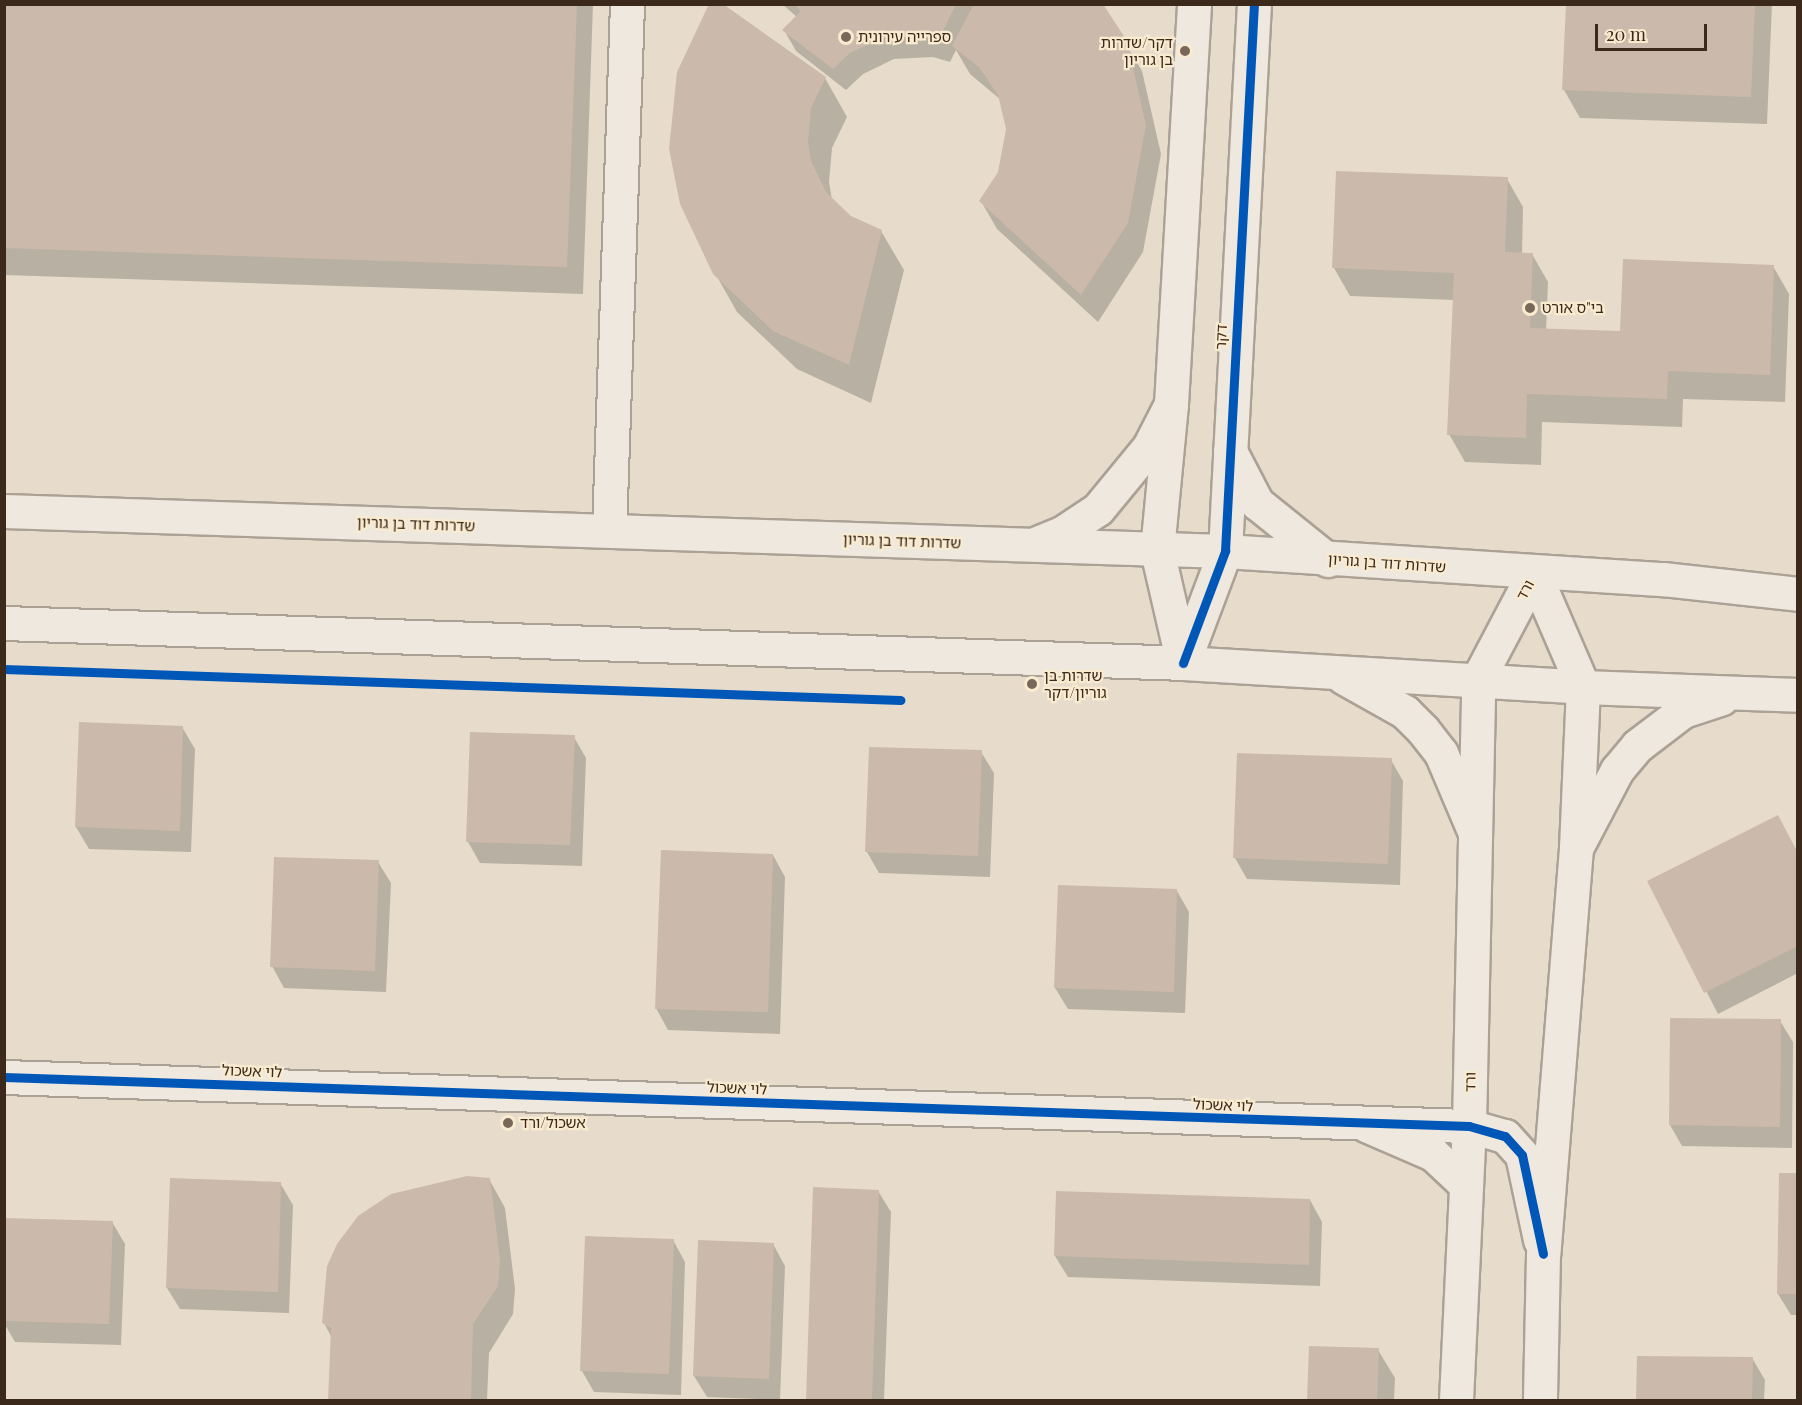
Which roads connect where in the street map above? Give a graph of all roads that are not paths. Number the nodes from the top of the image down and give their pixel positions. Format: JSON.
{"nodes":[{"id":1,"x":627,"y":4,"type":"edge"},
{"id":2,"x":1194,"y":4,"type":"edge"},
{"id":3,"x":1254,"y":4,"type":"edge"},
{"id":4,"x":1171,"y":404,"type":"junction"},
{"id":5,"x":1230,"y":451,"type":"junction"},
{"id":6,"x":4,"y":511,"type":"edge"},
{"id":7,"x":609,"y":530,"type":"junction"},
{"id":8,"x":1029,"y":546,"type":"junction"},
{"id":9,"x":1156,"y":550,"type":"junction"},
{"id":10,"x":1224,"y":551,"type":"junction"},
{"id":11,"x":1328,"y":560,"type":"junction"},
{"id":12,"x":1534,"y":573,"type":"junction"},
{"id":13,"x":1797,"y":594,"type":"edge"},
{"id":14,"x":4,"y":623,"type":"edge"},
{"id":15,"x":1183,"y":663,"type":"junction"},
{"id":16,"x":1336,"y":673,"type":"junction"},
{"id":17,"x":1478,"y":679,"type":"junction"},
{"id":18,"x":1583,"y":687,"type":"junction"},
{"id":19,"x":1746,"y":691,"type":"junction"},
{"id":20,"x":1797,"y":695,"type":"edge"},
{"id":21,"x":1475,"y":833,"type":"junction"},
{"id":22,"x":1576,"y":848,"type":"junction"},
{"id":23,"x":4,"y":1077,"type":"edge"},
{"id":24,"x":1366,"y":1125,"type":"junction"},
{"id":25,"x":1469,"y":1125,"type":"junction"},
{"id":26,"x":1466,"y":1185,"type":"junction"},
{"id":27,"x":1543,"y":1254,"type":"junction"},
{"id":28,"x":1455,"y":1401,"type":"edge"},
{"id":29,"x":1540,"y":1401,"type":"edge"}],
"edges":[{"from":1,"to":7,"type":"street"},
{"from":2,"to":4,"type":"street"},
{"from":3,"to":5,"type":"street","name":"דקר"},
{"from":4,"to":8,"type":"street"},
{"from":4,"to":9,"type":"street"},
{"from":5,"to":10,"type":"street","name":"דקר"},
{"from":5,"to":11,"type":"street"},
{"from":6,"to":7,"type":"street","name":"שדרות דוד בן גוריון"},
{"from":7,"to":8,"type":"street","name":"שדרות דוד בן גוריון"},
{"from":8,"to":9,"type":"street","name":"שדרות דוד בן גוריון"},
{"from":9,"to":10,"type":"street","name":"שדרות דוד בן גוריון"},
{"from":9,"to":15,"type":"street"},
{"from":10,"to":11,"type":"street","name":"שדרות דוד בן גוריון"},
{"from":10,"to":15,"type":"street","name":"דקר"},
{"from":11,"to":12,"type":"street","name":"שדרות דוד בן גוריון"},
{"from":12,"to":13,"type":"street","name":"שדרות דוד בן גוריון"},
{"from":12,"to":17,"type":"street","name":"ורד"},
{"from":12,"to":18,"type":"street","name":"ורד"},
{"from":14,"to":15,"type":"street"},
{"from":15,"to":16,"type":"street"},
{"from":16,"to":17,"type":"street"},
{"from":16,"to":21,"type":"street"},
{"from":17,"to":18,"type":"street"},
{"from":17,"to":21,"type":"street","name":"ורד"},
{"from":18,"to":19,"type":"street"},
{"from":18,"to":22,"type":"street","name":"ורד"},
{"from":19,"to":20,"type":"street"},
{"from":19,"to":22,"type":"street"},
{"from":21,"to":25,"type":"street","name":"ורד"},
{"from":22,"to":27,"type":"street","name":"ורד"},
{"from":23,"to":24,"type":"street","name":"לוי אשכול"},
{"from":24,"to":25,"type":"street","name":"לוי אשכול"},
{"from":24,"to":26,"type":"street"},
{"from":25,"to":26,"type":"street","name":"ורד"},
{"from":25,"to":27,"type":"street","name":"לוי אשכול"},
{"from":26,"to":28,"type":"street","name":"ורד"},
{"from":27,"to":29,"type":"street","name":"ורד"}]}
